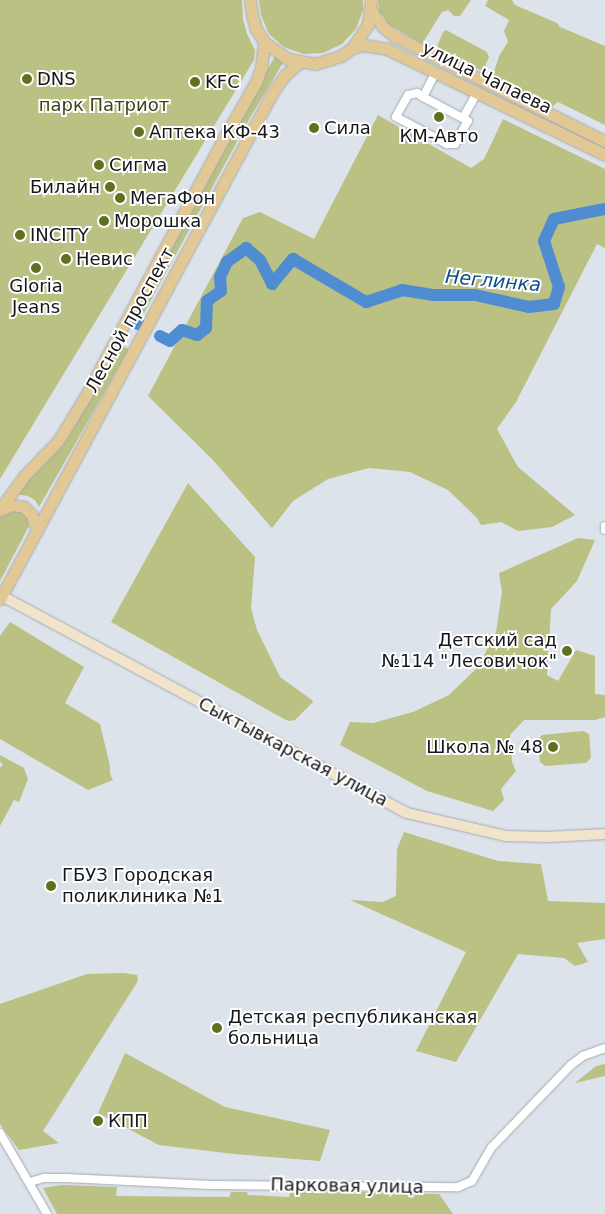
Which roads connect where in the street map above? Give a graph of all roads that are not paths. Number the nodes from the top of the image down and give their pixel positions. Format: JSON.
{"nodes":[{"id":1,"x":250,"y":0,"type":"edge"},
{"id":2,"x":371,"y":5,"type":"edge"},
{"id":3,"x":264,"y":42,"type":"junction"},
{"id":4,"x":352,"y":48,"type":"junction"},
{"id":5,"x":299,"y":62,"type":"junction"},
{"id":6,"x":436,"y":72,"type":"junction"},
{"id":7,"x":478,"y":93,"type":"junction"},
{"id":8,"x":423,"y":97,"type":"junction"},
{"id":9,"x":463,"y":118,"type":"junction"},
{"id":10,"x":605,"y":141,"type":"edge"},
{"id":11,"x":605,"y":155,"type":"edge"},
{"id":12,"x":0,"y":509,"type":"edge"},
{"id":13,"x":37,"y":530,"type":"junction"},
{"id":14,"x":1,"y":598,"type":"edge"},
{"id":15,"x":605,"y":834,"type":"edge"},
{"id":16,"x":605,"y":1048,"type":"edge"},
{"id":17,"x":0,"y":1133,"type":"edge"},
{"id":18,"x":30,"y":1182,"type":"junction"},
{"id":19,"x":47,"y":1214,"type":"edge"}],
"edges":[{"from":1,"to":3,"type":"main road"},
{"from":2,"to":4,"type":"main road"},
{"from":2,"to":10,"type":"main road","name":"улица Чапаева"},
{"from":3,"to":5,"type":"main road"},
{"from":3,"to":12,"type":"main road","name":"Лесной проспект"},
{"from":4,"to":5,"type":"main road"},
{"from":4,"to":6,"type":"main road","name":"улица Чапаева"},
{"from":5,"to":13,"type":"main road","name":"Лесной проспект"},
{"from":6,"to":7,"type":"main road","name":"улица Чапаева"},
{"from":6,"to":8,"type":"street"},
{"from":7,"to":9,"type":"street"},
{"from":7,"to":11,"type":"main road","name":"улица Чапаева"},
{"from":8,"to":9,"type":"street"},
{"from":8,"to":9,"type":"street"},
{"from":12,"to":13,"type":"main road"},
{"from":13,"to":14,"type":"main road","name":"Лесной проспект"},
{"from":14,"to":15,"type":"main road","name":"Сыктывкарская улица"},
{"from":16,"to":18,"type":"street","name":"Парковая улица"},
{"from":17,"to":18,"type":"street"},
{"from":18,"to":19,"type":"street"}]}
